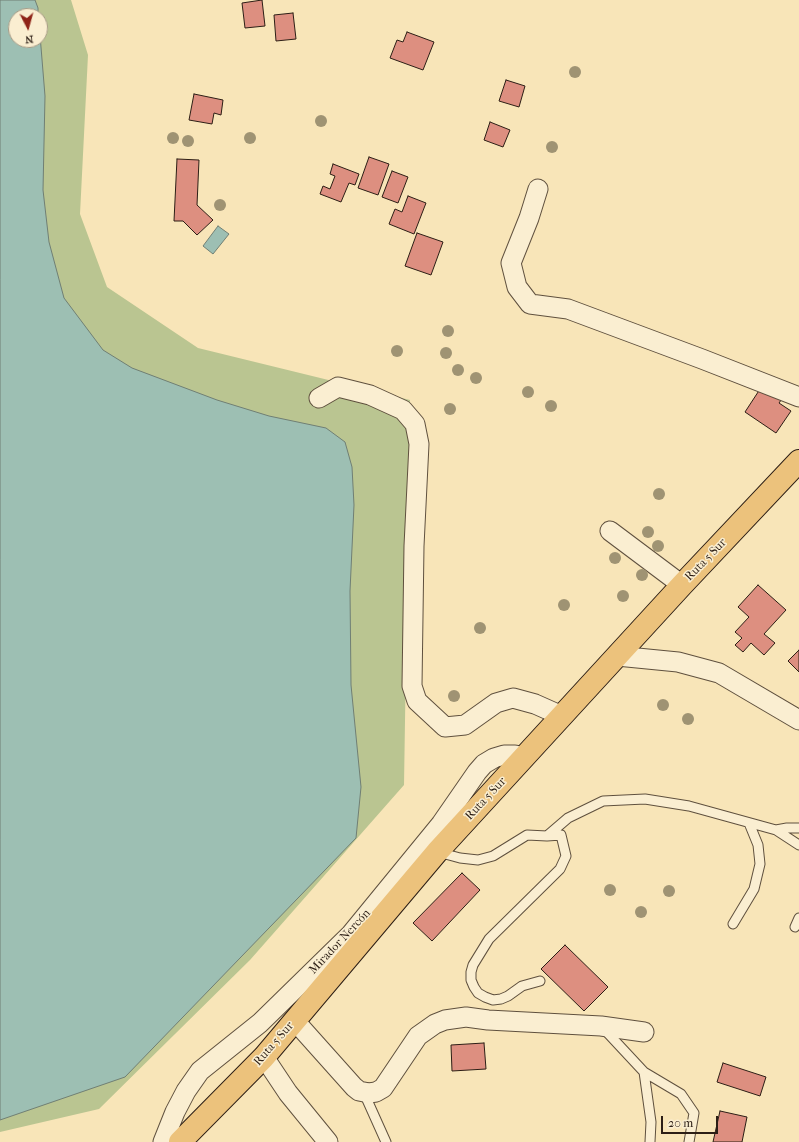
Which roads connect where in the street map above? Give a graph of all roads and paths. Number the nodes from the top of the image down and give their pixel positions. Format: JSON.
{"nodes":[{"id":1,"x":538,"y":189,"type":"dead end"},
{"id":2,"x":799,"y":397,"type":"edge"},
{"id":3,"x":319,"y":398,"type":"dead end"},
{"id":4,"x":799,"y":461,"type":"edge"},
{"id":5,"x":610,"y":531,"type":"dead end"},
{"id":6,"x":682,"y":585,"type":"junction"},
{"id":7,"x":618,"y":656,"type":"junction"},
{"id":8,"x":562,"y":716,"type":"junction"},
{"id":9,"x":799,"y":720,"type":"edge"},
{"id":10,"x":525,"y":757,"type":"junction"},
{"id":11,"x":749,"y":822,"type":"junction"},
{"id":12,"x":799,"y":828,"type":"edge"},
{"id":13,"x":776,"y":830,"type":"junction"},
{"id":14,"x":547,"y":836,"type":"junction"},
{"id":15,"x":799,"y":845,"type":"edge"},
{"id":16,"x":437,"y":852,"type":"junction"},
{"id":17,"x":733,"y":924,"type":"dead end"},
{"id":18,"x":540,"y":982,"type":"dead end"},
{"id":19,"x":490,"y":1010,"type":"junction"},
{"id":20,"x":295,"y":1021,"type":"junction"},
{"id":21,"x":601,"y":1026,"type":"junction"},
{"id":22,"x":644,"y":1032,"type":"dead end"},
{"id":23,"x":264,"y":1057,"type":"junction"},
{"id":24,"x":644,"y":1072,"type":"junction"},
{"id":25,"x":364,"y":1093,"type":"junction"},
{"id":26,"x":163,"y":1142,"type":"edge"},
{"id":27,"x":180,"y":1142,"type":"edge"},
{"id":28,"x":328,"y":1142,"type":"edge"},
{"id":29,"x":386,"y":1142,"type":"edge"},
{"id":30,"x":650,"y":1142,"type":"edge"},
{"id":31,"x":689,"y":1142,"type":"edge"}],
"edges":[{"from":1,"to":2,"type":"street"},
{"from":3,"to":8,"type":"street"},
{"from":4,"to":6,"type":"highway","name":"Ruta 5 Sur"},
{"from":5,"to":6,"type":"street"},
{"from":6,"to":7,"type":"highway","name":"Ruta 5 Sur"},
{"from":7,"to":8,"type":"highway","name":"Ruta 5 Sur"},
{"from":7,"to":9,"type":"street"},
{"from":8,"to":10,"type":"highway","name":"Ruta 5 Sur"},
{"from":10,"to":16,"type":"highway","name":"Ruta 5 Sur"},
{"from":10,"to":26,"type":"street","name":"Mirador Nercón"},
{"from":11,"to":13,"type":"lane"},
{"from":11,"to":14,"type":"lane"},
{"from":11,"to":17,"type":"lane"},
{"from":12,"to":13,"type":"lane"},
{"from":13,"to":15,"type":"lane"},
{"from":14,"to":16,"type":"lane"},
{"from":14,"to":19,"type":"lane"},
{"from":16,"to":20,"type":"highway","name":"Ruta 5 Sur"},
{"from":18,"to":19,"type":"lane"},
{"from":19,"to":21,"type":"street"},
{"from":19,"to":25,"type":"street"},
{"from":20,"to":23,"type":"highway","name":"Ruta 5 Sur"},
{"from":20,"to":25,"type":"street"},
{"from":21,"to":22,"type":"street"},
{"from":21,"to":24,"type":"lane"},
{"from":23,"to":27,"type":"highway","name":"Ruta 5 Sur"},
{"from":23,"to":28,"type":"street"},
{"from":24,"to":30,"type":"lane"},
{"from":24,"to":31,"type":"lane"},
{"from":25,"to":29,"type":"lane"}]}
